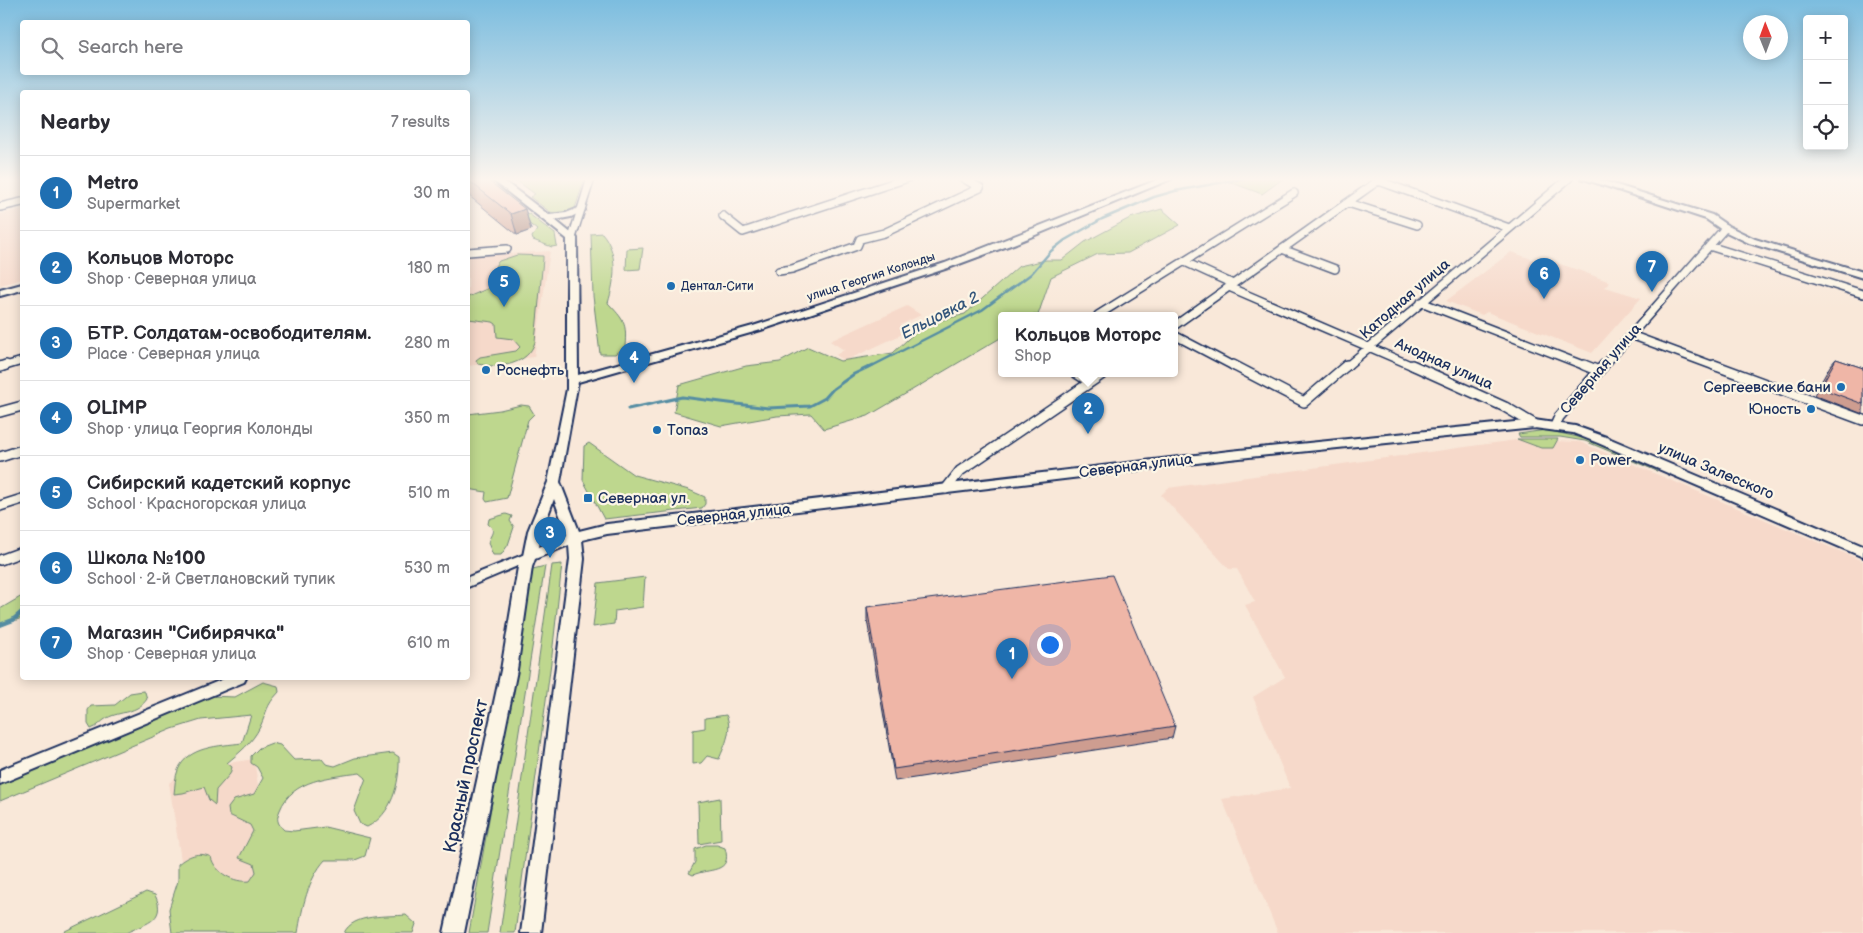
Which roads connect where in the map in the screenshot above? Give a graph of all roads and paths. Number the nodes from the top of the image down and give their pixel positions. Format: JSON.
{"nodes":[{"id":1,"x":552,"y":222,"type":"edge"},
{"id":2,"x":577,"y":222,"type":"edge"},
{"id":3,"x":731,"y":222,"type":"edge"},
{"id":4,"x":775,"y":222,"type":"edge"},
{"id":5,"x":910,"y":222,"type":"edge"},
{"id":6,"x":1061,"y":222,"type":"edge"},
{"id":7,"x":1248,"y":222,"type":"edge"},
{"id":8,"x":1321,"y":222,"type":"edge"},
{"id":9,"x":1406,"y":222,"type":"edge"},
{"id":10,"x":1492,"y":222,"type":"edge"},
{"id":11,"x":1517,"y":222,"type":"edge"},
{"id":12,"x":1716,"y":222,"type":"edge"},
{"id":13,"x":1417,"y":225,"type":"dead end"},
{"id":14,"x":1509,"y":228,"type":"junction"},
{"id":15,"x":1725,"y":228,"type":"junction"},
{"id":16,"x":572,"y":238,"type":"junction"},
{"id":17,"x":1708,"y":246,"type":"junction"},
{"id":18,"x":507,"y":249,"type":"dead end"},
{"id":19,"x":1282,"y":249,"type":"junction"},
{"id":20,"x":470,"y":252,"type":"edge"},
{"id":21,"x":1185,"y":262,"type":"junction"},
{"id":22,"x":1335,"y":269,"type":"dead end"},
{"id":23,"x":779,"y":271,"type":"dead end"},
{"id":24,"x":1863,"y":275,"type":"edge"},
{"id":25,"x":1231,"y":286,"type":"junction"},
{"id":26,"x":20,"y":287,"type":"edge"},
{"id":27,"x":0,"y":292,"type":"edge"},
{"id":28,"x":1863,"y":294,"type":"edge"},
{"id":29,"x":1421,"y":302,"type":"junction"},
{"id":30,"x":1103,"y":312,"type":"edge"},
{"id":31,"x":1178,"y":323,"type":"edge"},
{"id":32,"x":1630,"y":335,"type":"junction"},
{"id":33,"x":1178,"y":337,"type":"edge"},
{"id":34,"x":1371,"y":347,"type":"junction"},
{"id":35,"x":20,"y":362,"type":"edge"},
{"id":36,"x":0,"y":367,"type":"edge"},
{"id":37,"x":1599,"y":371,"type":"junction"},
{"id":38,"x":1082,"y":377,"type":"edge"},
{"id":39,"x":1098,"y":377,"type":"edge"},
{"id":40,"x":574,"y":380,"type":"junction"},
{"id":41,"x":1090,"y":382,"type":"junction"},
{"id":42,"x":20,"y":407,"type":"edge"},
{"id":43,"x":0,"y":412,"type":"edge"},
{"id":44,"x":1863,"y":420,"type":"edge"},
{"id":45,"x":1534,"y":424,"type":"junction"},
{"id":46,"x":1555,"y":426,"type":"junction"},
{"id":47,"x":20,"y":451,"type":"edge"},
{"id":48,"x":0,"y":457,"type":"edge"},
{"id":49,"x":554,"y":482,"type":"junction"},
{"id":50,"x":946,"y":489,"type":"junction"},
{"id":51,"x":20,"y":499,"type":"edge"},
{"id":52,"x":0,"y":506,"type":"edge"},
{"id":53,"x":575,"y":537,"type":"junction"},
{"id":54,"x":1863,"y":552,"type":"edge"},
{"id":55,"x":20,"y":553,"type":"edge"},
{"id":56,"x":530,"y":556,"type":"junction"},
{"id":57,"x":0,"y":560,"type":"edge"},
{"id":58,"x":470,"y":581,"type":"edge"},
{"id":59,"x":233,"y":680,"type":"edge"},
{"id":60,"x":0,"y":777,"type":"edge"},
{"id":61,"x":454,"y":933,"type":"edge"},
{"id":62,"x":531,"y":933,"type":"edge"}],
"edges":[{"from":1,"to":16,"type":"main road"},
{"from":2,"to":16,"type":"street"},
{"from":3,"to":4,"type":"street"},
{"from":5,"to":23,"type":"street"},
{"from":6,"to":40,"type":"main road","name":"улица Георгия Колонды"},
{"from":7,"to":21,"type":"street"},
{"from":8,"to":19,"type":"street"},
{"from":9,"to":13,"type":"street"},
{"from":10,"to":14,"type":"street"},
{"from":11,"to":14,"type":"street","name":"Катодная улица"},
{"from":12,"to":15,"type":"street"},
{"from":14,"to":29,"type":"street","name":"Катодная улица"},
{"from":15,"to":17,"type":"street","name":"Северная улица"},
{"from":15,"to":24,"type":"street"},
{"from":16,"to":40,"type":"main road","name":"Красный проспект"},
{"from":17,"to":28,"type":"street"},
{"from":17,"to":32,"type":"street","name":"Северная улица"},
{"from":18,"to":20,"type":"street"},
{"from":19,"to":22,"type":"street"},
{"from":19,"to":25,"type":"street"},
{"from":21,"to":25,"type":"street","name":"Анодная улица"},
{"from":21,"to":30,"type":"street"},
{"from":25,"to":31,"type":"street"},
{"from":25,"to":34,"type":"street","name":"Анодная улица"},
{"from":26,"to":27,"type":"street"},
{"from":29,"to":34,"type":"street","name":"Катодная улица"},
{"from":29,"to":37,"type":"street"},
{"from":32,"to":37,"type":"street","name":"Северная улица"},
{"from":32,"to":44,"type":"street"},
{"from":33,"to":34,"type":"street","name":"Катодная улица"},
{"from":34,"to":45,"type":"street","name":"Анодная улица"},
{"from":35,"to":36,"type":"street"},
{"from":37,"to":46,"type":"street","name":"Северная улица"},
{"from":38,"to":41,"type":"street"},
{"from":39,"to":41,"type":"street"},
{"from":40,"to":49,"type":"main road","name":"Красный проспект"},
{"from":41,"to":50,"type":"street"},
{"from":42,"to":43,"type":"street"},
{"from":45,"to":46,"type":"main road","name":"Северная улица"},
{"from":45,"to":50,"type":"main road","name":"Северная улица"},
{"from":46,"to":54,"type":"main road","name":"улица Залесского"},
{"from":47,"to":48,"type":"street"},
{"from":49,"to":53,"type":"main road"},
{"from":49,"to":56,"type":"main road","name":"Красный проспект"},
{"from":50,"to":53,"type":"main road","name":"Северная улица"},
{"from":51,"to":52,"type":"street"},
{"from":53,"to":56,"type":"main road","name":"Северная улица"},
{"from":53,"to":62,"type":"main road"},
{"from":55,"to":57,"type":"street"},
{"from":56,"to":58,"type":"street","name":"Северная улица"},
{"from":56,"to":61,"type":"main road","name":"Красный проспект"},
{"from":59,"to":60,"type":"street"}]}
